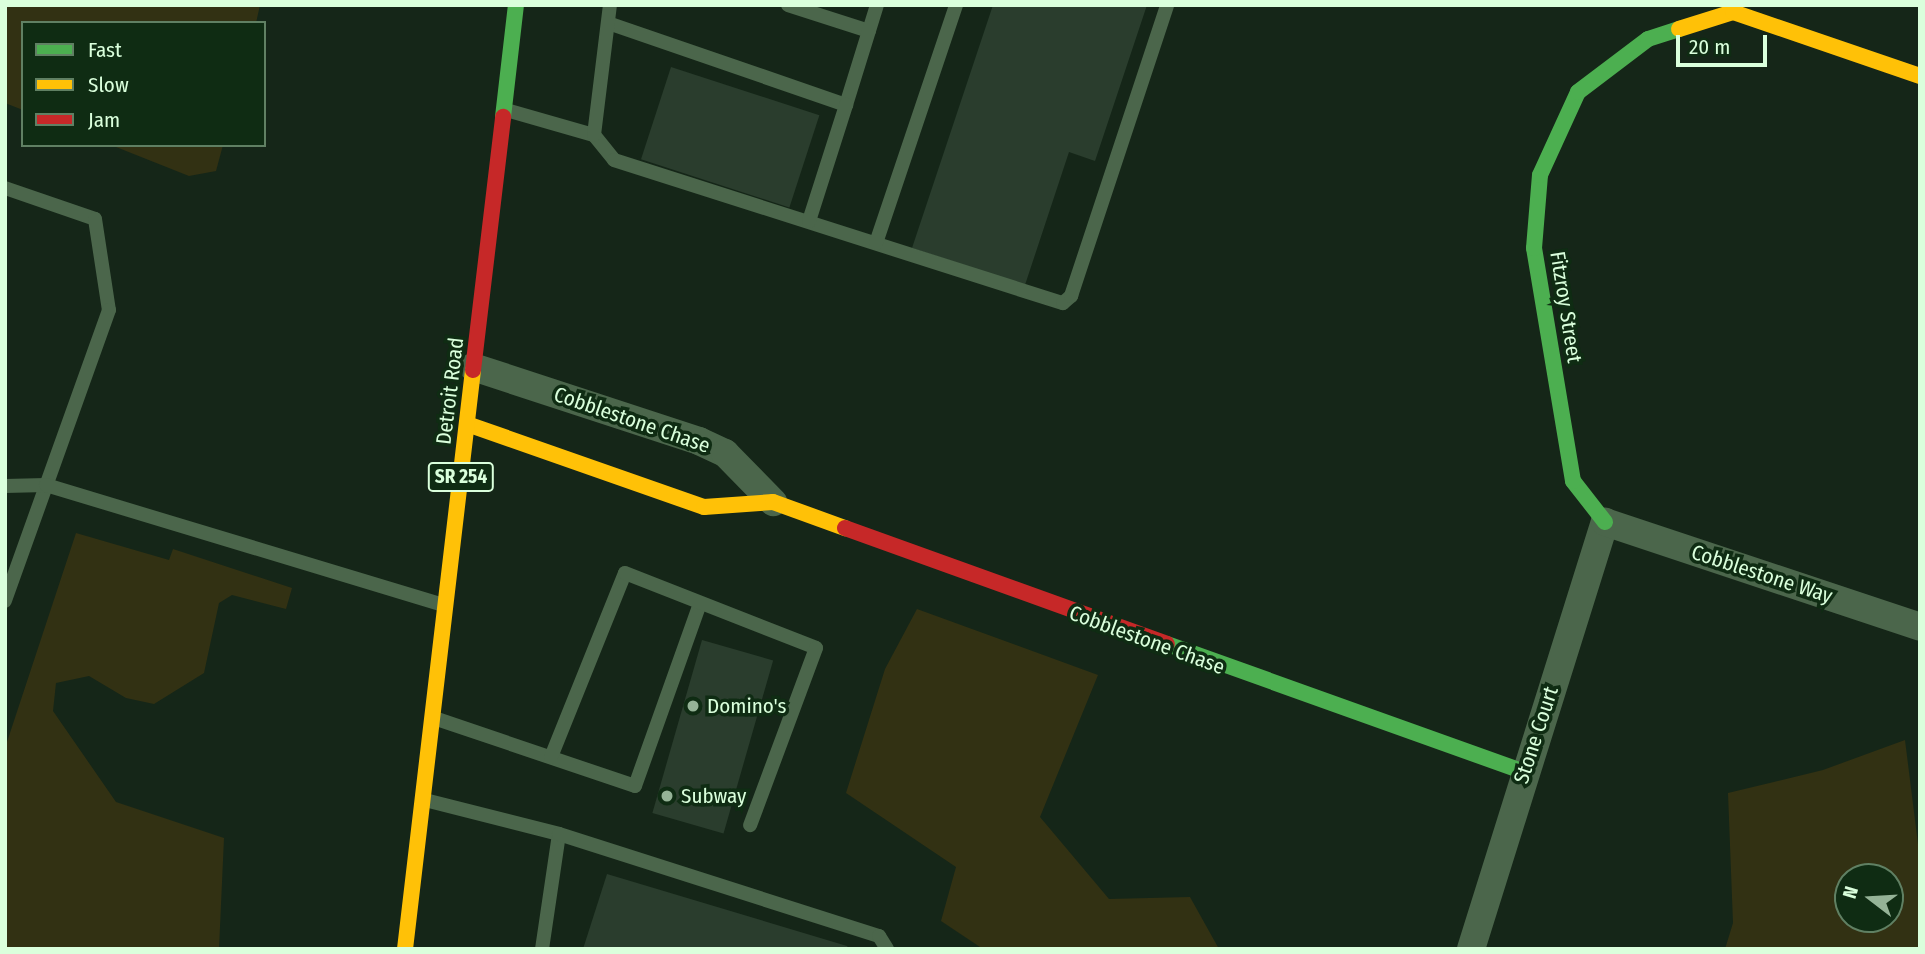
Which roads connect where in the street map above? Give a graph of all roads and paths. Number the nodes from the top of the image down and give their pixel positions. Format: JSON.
{"nodes":[{"id":1,"x":516,"y":5,"type":"edge"},
{"id":2,"x":610,"y":5,"type":"edge"},
{"id":3,"x":788,"y":5,"type":"edge"},
{"id":4,"x":877,"y":5,"type":"edge"},
{"id":5,"x":956,"y":5,"type":"edge"},
{"id":6,"x":1167,"y":5,"type":"edge"},
{"id":7,"x":608,"y":23,"type":"junction"},
{"id":8,"x":869,"y":31,"type":"junction"},
{"id":9,"x":1920,"y":76,"type":"edge"},
{"id":10,"x":846,"y":105,"type":"junction"},
{"id":11,"x":504,"y":109,"type":"junction"},
{"id":12,"x":594,"y":135,"type":"junction"},
{"id":13,"x":5,"y":188,"type":"edge"},
{"id":14,"x":809,"y":221,"type":"junction"},
{"id":15,"x":876,"y":243,"type":"junction"},
{"id":16,"x":473,"y":367,"type":"junction"},
{"id":17,"x":467,"y":424,"type":"junction"},
{"id":18,"x":46,"y":485,"type":"junction"},
{"id":19,"x":5,"y":486,"type":"edge"},
{"id":20,"x":773,"y":502,"type":"junction"},
{"id":21,"x":1605,"y":522,"type":"junction"},
{"id":22,"x":5,"y":601,"type":"edge"},
{"id":23,"x":700,"y":603,"type":"junction"},
{"id":24,"x":446,"y":605,"type":"junction"},
{"id":25,"x":1920,"y":627,"type":"edge"},
{"id":26,"x":432,"y":718,"type":"junction"},
{"id":27,"x":551,"y":757,"type":"junction"},
{"id":28,"x":1524,"y":772,"type":"junction"},
{"id":29,"x":423,"y":799,"type":"junction"},
{"id":30,"x":750,"y":825,"type":"dead end"},
{"id":31,"x":559,"y":834,"type":"junction"},
{"id":32,"x":405,"y":949,"type":"edge"},
{"id":33,"x":542,"y":949,"type":"edge"},
{"id":34,"x":887,"y":949,"type":"edge"},
{"id":35,"x":1471,"y":949,"type":"edge"}],
"edges":[{"from":1,"to":11,"type":"street","name":"Detroit Road","number":"SR 254"},
{"from":2,"to":7,"type":"lane"},
{"from":3,"to":8,"type":"lane"},
{"from":4,"to":8,"type":"lane"},
{"from":5,"to":15,"type":"lane"},
{"from":6,"to":15,"type":"lane"},
{"from":7,"to":10,"type":"lane"},
{"from":7,"to":12,"type":"lane"},
{"from":8,"to":10,"type":"lane"},
{"from":9,"to":21,"type":"street","name":"Fitzroy Street"},
{"from":10,"to":14,"type":"lane"},
{"from":11,"to":12,"type":"lane"},
{"from":11,"to":16,"type":"street","name":"Detroit Road","number":"SR 254"},
{"from":12,"to":14,"type":"lane"},
{"from":13,"to":18,"type":"lane"},
{"from":14,"to":15,"type":"lane"},
{"from":16,"to":17,"type":"street","name":"Detroit Road","number":"SR 254"},
{"from":16,"to":20,"type":"street","name":"Cobblestone Chase"},
{"from":17,"to":20,"type":"street","name":"Cobblestone Chase"},
{"from":17,"to":24,"type":"street","name":"Detroit Road","number":"SR 254"},
{"from":18,"to":19,"type":"lane"},
{"from":18,"to":22,"type":"lane"},
{"from":18,"to":24,"type":"lane"},
{"from":20,"to":28,"type":"street","name":"Cobblestone Chase"},
{"from":21,"to":25,"type":"street","name":"Cobblestone Way"},
{"from":21,"to":28,"type":"street","name":"Stone Court"},
{"from":23,"to":27,"type":"lane"},
{"from":23,"to":27,"type":"lane"},
{"from":23,"to":30,"type":"lane"},
{"from":24,"to":26,"type":"street","name":"Detroit Road","number":"SR 254"},
{"from":26,"to":27,"type":"lane"},
{"from":26,"to":29,"type":"street","name":"Detroit Road","number":"SR 254"},
{"from":28,"to":35,"type":"street","name":"Stone Court"},
{"from":29,"to":31,"type":"lane"},
{"from":29,"to":32,"type":"street","name":"Detroit Road","number":"SR 254"},
{"from":31,"to":33,"type":"lane"},
{"from":31,"to":34,"type":"lane"}]}
